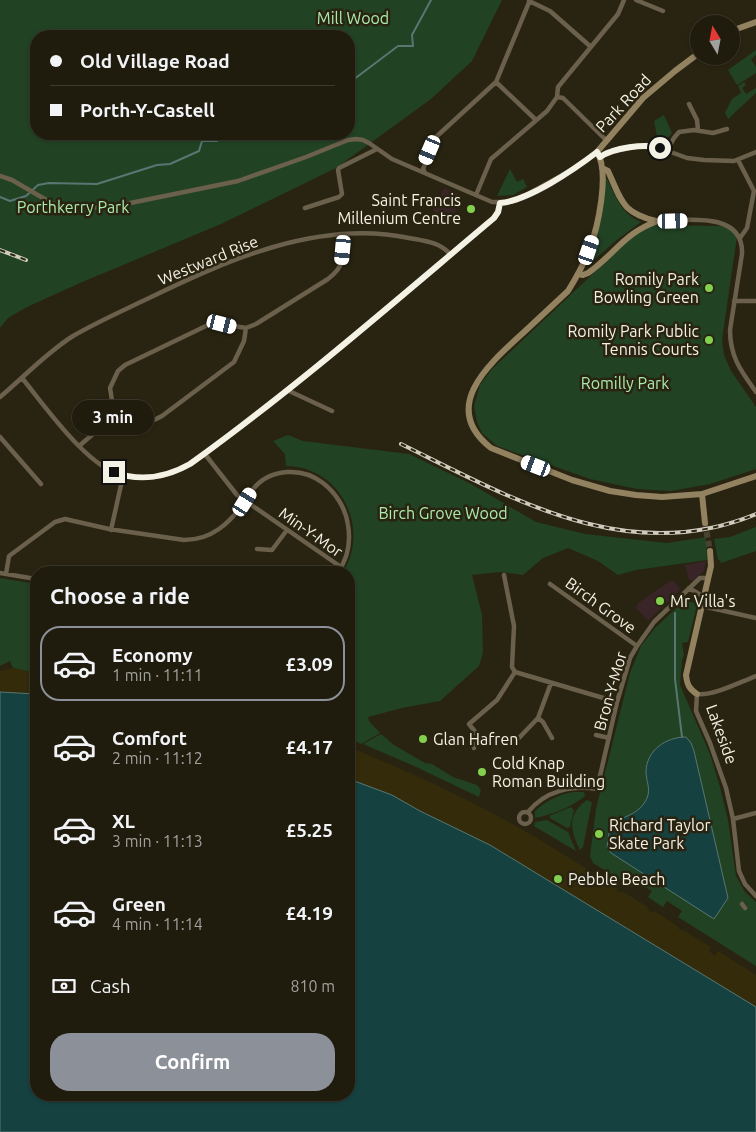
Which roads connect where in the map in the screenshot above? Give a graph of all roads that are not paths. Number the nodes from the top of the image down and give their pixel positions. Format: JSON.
{"nodes":[{"id":1,"x":530,"y":0,"type":"edge"},
{"id":2,"x":624,"y":0,"type":"edge"},
{"id":3,"x":636,"y":0,"type":"edge"},
{"id":4,"x":663,"y":11,"type":"dead end"},
{"id":5,"x":756,"y":22,"type":"edge"},
{"id":6,"x":740,"y":28,"type":"edge"},
{"id":7,"x":591,"y":47,"type":"junction"},
{"id":8,"x":690,"y":60,"type":"edge"},
{"id":9,"x":496,"y":82,"type":"junction"},
{"id":10,"x":557,"y":97,"type":"junction"},
{"id":11,"x":689,"y":104,"type":"dead end"},
{"id":12,"x":536,"y":120,"type":"junction"},
{"id":13,"x":727,"y":128,"type":"dead end"},
{"id":14,"x":698,"y":130,"type":"junction"},
{"id":15,"x":607,"y":141,"type":"junction"},
{"id":16,"x":377,"y":149,"type":"junction"},
{"id":17,"x":667,"y":150,"type":"junction"},
{"id":18,"x":756,"y":152,"type":"edge"},
{"id":19,"x":598,"y":154,"type":"junction"},
{"id":20,"x":738,"y":160,"type":"junction"},
{"id":21,"x":602,"y":168,"type":"junction"},
{"id":22,"x":424,"y":173,"type":"junction"},
{"id":23,"x":0,"y":176,"type":"edge"},
{"id":24,"x":476,"y":195,"type":"junction"},
{"id":25,"x":500,"y":203,"type":"junction"},
{"id":26,"x":305,"y":208,"type":"dead end"},
{"id":27,"x":658,"y":221,"type":"junction"},
{"id":28,"x":342,"y":234,"type":"junction"},
{"id":29,"x":740,"y":238,"type":"junction"},
{"id":30,"x":450,"y":254,"type":"junction"},
{"id":31,"x":578,"y":274,"type":"junction"},
{"id":32,"x":734,"y":301,"type":"junction"},
{"id":33,"x":756,"y":301,"type":"edge"},
{"id":34,"x":246,"y":328,"type":"junction"},
{"id":35,"x":22,"y":378,"type":"junction"},
{"id":36,"x":287,"y":390,"type":"junction"},
{"id":37,"x":756,"y":392,"type":"edge"},
{"id":38,"x":0,"y":397,"type":"edge"},
{"id":39,"x":332,"y":412,"type":"dead end"},
{"id":40,"x":114,"y":413,"type":"junction"},
{"id":41,"x":0,"y":437,"type":"edge"},
{"id":42,"x":79,"y":446,"type":"junction"},
{"id":43,"x":204,"y":453,"type":"junction"},
{"id":44,"x":123,"y":476,"type":"junction"},
{"id":45,"x":756,"y":476,"type":"edge"},
{"id":46,"x":41,"y":484,"type":"dead end"},
{"id":47,"x":702,"y":494,"type":"junction"},
{"id":48,"x":245,"y":502,"type":"junction"},
{"id":49,"x":705,"y":522,"type":"tunnel mouth"},
{"id":50,"x":111,"y":530,"type":"junction"},
{"id":51,"x":287,"y":530,"type":"junction"},
{"id":52,"x":257,"y":549,"type":"dead end"},
{"id":53,"x":710,"y":551,"type":"tunnel mouth"},
{"id":54,"x":338,"y":566,"type":"edge"},
{"id":55,"x":342,"y":566,"type":"edge"},
{"id":56,"x":0,"y":573,"type":"edge"},
{"id":57,"x":6,"y":574,"type":"junction"},
{"id":58,"x":504,"y":575,"type":"dead end"},
{"id":59,"x":30,"y":578,"type":"edge"},
{"id":60,"x":708,"y":578,"type":"junction"},
{"id":61,"x":550,"y":584,"type":"dead end"},
{"id":62,"x":689,"y":588,"type":"junction"},
{"id":63,"x":704,"y":597,"type":"junction"},
{"id":64,"x":702,"y":606,"type":"junction"},
{"id":65,"x":756,"y":618,"type":"edge"},
{"id":66,"x":637,"y":646,"type":"junction"},
{"id":67,"x":515,"y":672,"type":"junction"},
{"id":68,"x":756,"y":676,"type":"edge"},
{"id":69,"x":551,"y":683,"type":"junction"},
{"id":70,"x":697,"y":694,"type":"junction"},
{"id":71,"x":617,"y":702,"type":"junction"},
{"id":72,"x":538,"y":718,"type":"junction"},
{"id":73,"x":596,"y":735,"type":"dead end"},
{"id":74,"x":552,"y":738,"type":"dead end"},
{"id":75,"x":609,"y":738,"type":"junction"},
{"id":76,"x":516,"y":740,"type":"dead end"},
{"id":77,"x":474,"y":748,"type":"dead end"},
{"id":78,"x":528,"y":812,"type":"dead end"},
{"id":79,"x":756,"y":813,"type":"edge"},
{"id":80,"x":733,"y":819,"type":"junction"},
{"id":81,"x":756,"y":896,"type":"edge"}],
"edges":[{"from":1,"to":7,"type":"street"},
{"from":1,"to":9,"type":"street"},
{"from":2,"to":7,"type":"street"},
{"from":3,"to":4,"type":"street"},
{"from":5,"to":6,"type":"street"},
{"from":7,"to":10,"type":"street"},
{"from":8,"to":15,"type":"street","name":"Park Road"},
{"from":9,"to":12,"type":"street"},
{"from":9,"to":22,"type":"street"},
{"from":10,"to":12,"type":"street"},
{"from":10,"to":15,"type":"street"},
{"from":11,"to":14,"type":"street"},
{"from":12,"to":24,"type":"street"},
{"from":13,"to":14,"type":"street"},
{"from":14,"to":17,"type":"street"},
{"from":15,"to":19,"type":"street","name":"Park Road"},
{"from":16,"to":22,"type":"street"},
{"from":16,"to":23,"type":"street"},
{"from":16,"to":26,"type":"street"},
{"from":17,"to":19,"type":"street"},
{"from":17,"to":20,"type":"street"},
{"from":18,"to":20,"type":"street"},
{"from":19,"to":21,"type":"street"},
{"from":19,"to":25,"type":"street","name":"Park Road"},
{"from":20,"to":29,"type":"street"},
{"from":21,"to":27,"type":"street"},
{"from":21,"to":31,"type":"street"},
{"from":22,"to":24,"type":"street"},
{"from":24,"to":25,"type":"street"},
{"from":25,"to":30,"type":"street"},
{"from":27,"to":29,"type":"street"},
{"from":27,"to":31,"type":"street"},
{"from":28,"to":30,"type":"street","name":"Westward Rise"},
{"from":28,"to":34,"type":"street"},
{"from":28,"to":35,"type":"street","name":"Westward Rise"},
{"from":29,"to":32,"type":"street"},
{"from":30,"to":36,"type":"street"},
{"from":31,"to":47,"type":"street"},
{"from":32,"to":33,"type":"street"},
{"from":32,"to":37,"type":"street"},
{"from":34,"to":40,"type":"street"},
{"from":34,"to":40,"type":"street"},
{"from":35,"to":38,"type":"street","name":"Westward Rise"},
{"from":35,"to":42,"type":"street"},
{"from":36,"to":39,"type":"street"},
{"from":36,"to":43,"type":"street"},
{"from":40,"to":42,"type":"street"},
{"from":41,"to":46,"type":"street"},
{"from":42,"to":44,"type":"street"},
{"from":43,"to":44,"type":"street"},
{"from":43,"to":48,"type":"street","name":"Min-Y-Mor"},
{"from":44,"to":50,"type":"street"},
{"from":45,"to":47,"type":"street"},
{"from":47,"to":49,"type":"street"},
{"from":48,"to":50,"type":"street"},
{"from":48,"to":51,"type":"street","name":"Min-Y-Mor"},
{"from":48,"to":55,"type":"street"},
{"from":50,"to":57,"type":"street"},
{"from":51,"to":52,"type":"street"},
{"from":51,"to":54,"type":"street","name":"Min-Y-Mor"},
{"from":53,"to":60,"type":"street","name":"Lakeside"},
{"from":56,"to":57,"type":"street"},
{"from":57,"to":59,"type":"street"},
{"from":58,"to":67,"type":"street"},
{"from":60,"to":62,"type":"street","name":"Bron-Y-Mor"},
{"from":60,"to":63,"type":"street","name":"Lakeside"},
{"from":61,"to":66,"type":"street","name":"Birch Grove"},
{"from":62,"to":63,"type":"street"},
{"from":62,"to":66,"type":"street","name":"Bron-Y-Mor"},
{"from":63,"to":64,"type":"street","name":"Lakeside"},
{"from":64,"to":65,"type":"street"},
{"from":64,"to":70,"type":"street","name":"Lakeside"},
{"from":66,"to":71,"type":"street","name":"Bron-Y-Mor"},
{"from":67,"to":69,"type":"street"},
{"from":67,"to":77,"type":"street"},
{"from":68,"to":70,"type":"street"},
{"from":69,"to":71,"type":"street"},
{"from":69,"to":72,"type":"street"},
{"from":70,"to":80,"type":"street","name":"Lakeside"},
{"from":71,"to":75,"type":"street","name":"Bron-Y-Mor"},
{"from":72,"to":74,"type":"street"},
{"from":72,"to":76,"type":"street"},
{"from":73,"to":75,"type":"street"},
{"from":75,"to":78,"type":"street","name":"Bron-Y-Mor"},
{"from":79,"to":80,"type":"street"},
{"from":80,"to":81,"type":"street","name":"Lakeside"}]}
